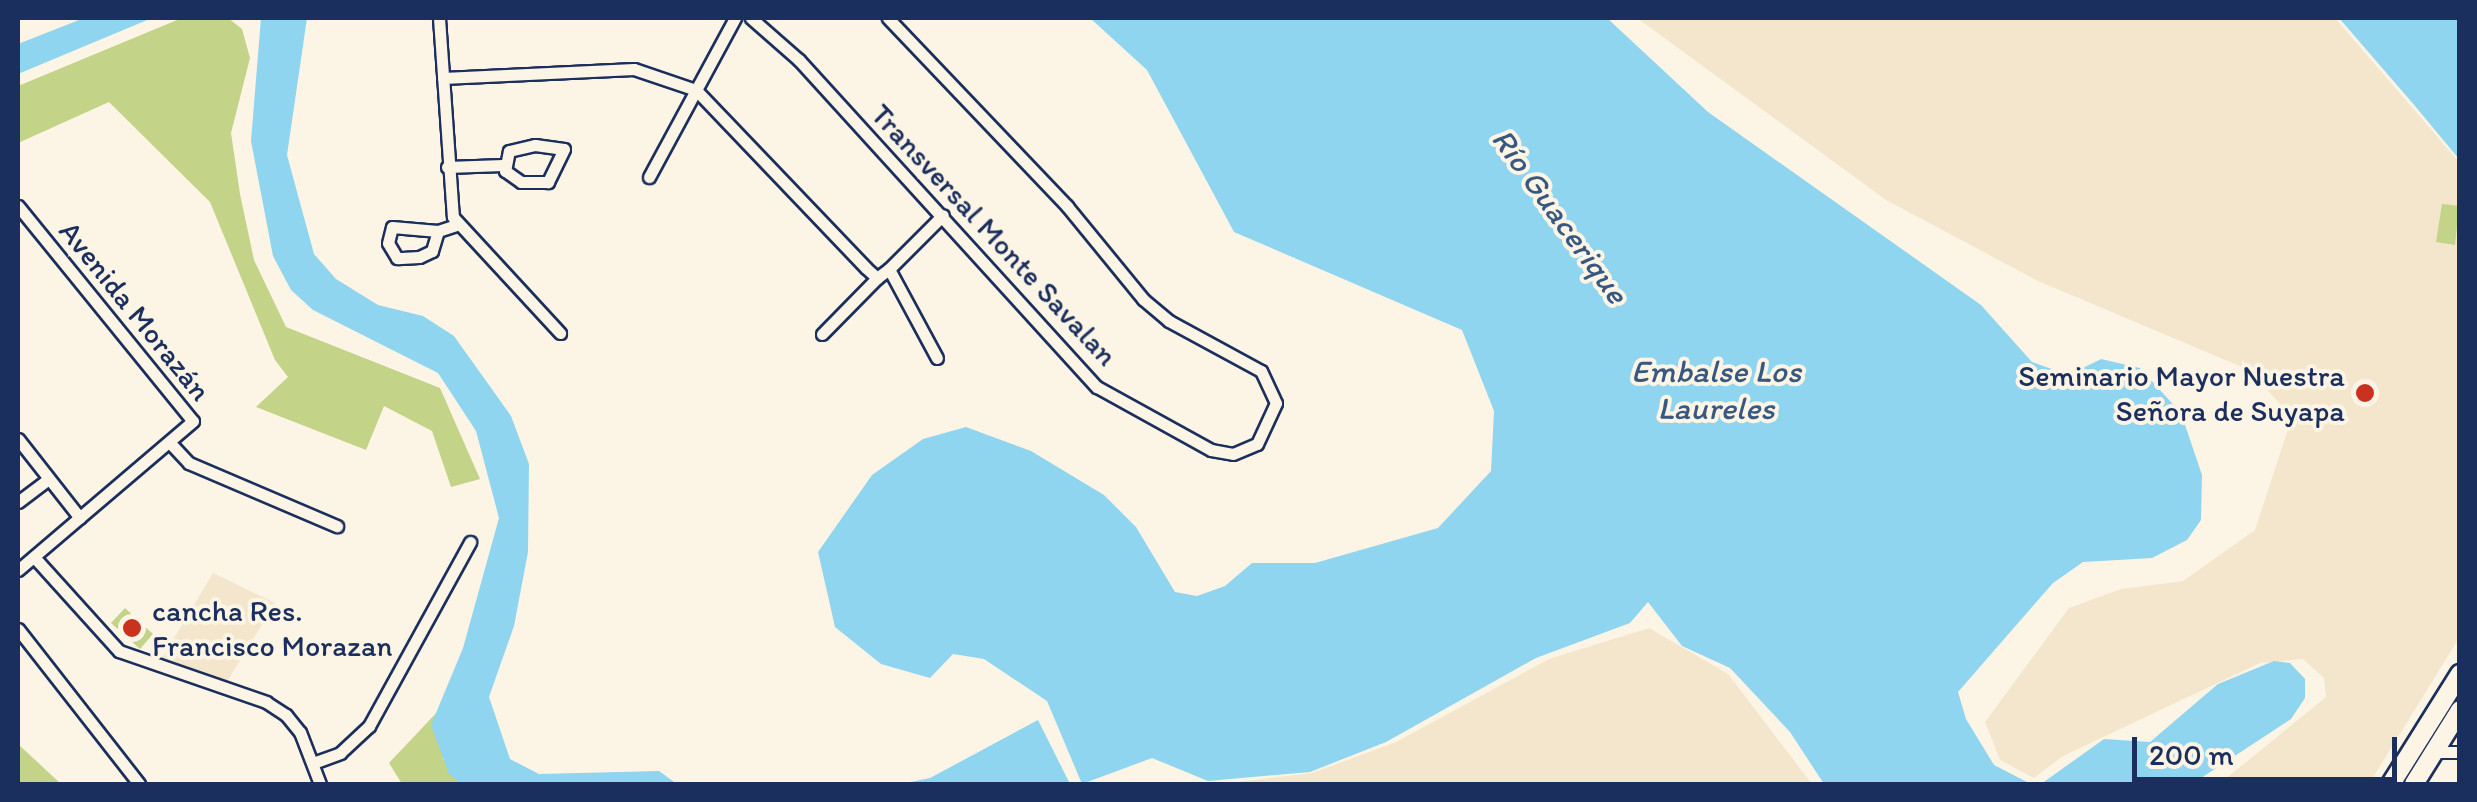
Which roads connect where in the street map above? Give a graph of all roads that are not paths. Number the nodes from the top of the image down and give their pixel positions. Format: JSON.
{"nodes":[{"id":1,"x":439,"y":18,"type":"edge"},
{"id":2,"x":736,"y":18,"type":"edge"},
{"id":3,"x":751,"y":18,"type":"edge"},
{"id":4,"x":888,"y":18,"type":"edge"},
{"id":5,"x":444,"y":78,"type":"junction"},
{"id":6,"x":696,"y":90,"type":"junction"},
{"id":7,"x":503,"y":165,"type":"junction"},
{"id":8,"x":448,"y":167,"type":"junction"},
{"id":9,"x":649,"y":177,"type":"dead end"},
{"id":10,"x":18,"y":206,"type":"edge"},
{"id":11,"x":943,"y":215,"type":"junction"},
{"id":12,"x":457,"y":225,"type":"junction"},
{"id":13,"x":438,"y":230,"type":"junction"},
{"id":14,"x":889,"y":270,"type":"junction"},
{"id":15,"x":877,"y":278,"type":"junction"},
{"id":16,"x":560,"y":333,"type":"dead end"},
{"id":17,"x":822,"y":334,"type":"dead end"},
{"id":18,"x":937,"y":358,"type":"dead end"},
{"id":19,"x":18,"y":439,"type":"edge"},
{"id":20,"x":172,"y":445,"type":"junction"},
{"id":21,"x":48,"y":479,"type":"junction"},
{"id":22,"x":18,"y":502,"type":"edge"},
{"id":23,"x":80,"y":518,"type":"junction"},
{"id":24,"x":337,"y":526,"type":"dead end"},
{"id":25,"x":470,"y":542,"type":"dead end"},
{"id":26,"x":34,"y":557,"type":"junction"},
{"id":27,"x":18,"y":570,"type":"edge"},
{"id":28,"x":18,"y":630,"type":"edge"},
{"id":29,"x":2460,"y":674,"type":"edge"},
{"id":30,"x":2460,"y":710,"type":"edge"},
{"id":31,"x":2435,"y":752,"type":"junction"},
{"id":32,"x":2460,"y":752,"type":"edge"},
{"id":33,"x":313,"y":763,"type":"junction"},
{"id":34,"x":140,"y":784,"type":"edge"},
{"id":35,"x":320,"y":784,"type":"edge"},
{"id":36,"x":2392,"y":784,"type":"edge"},
{"id":37,"x":2414,"y":784,"type":"edge"}],
"edges":[{"from":1,"to":5,"type":"street"},
{"from":2,"to":6,"type":"street"},
{"from":3,"to":11,"type":"street","name":"Transversal Monte Savalan"},
{"from":4,"to":11,"type":"street","name":"Transversal Monte Savalan"},
{"from":5,"to":6,"type":"street"},
{"from":5,"to":8,"type":"street"},
{"from":6,"to":9,"type":"street"},
{"from":6,"to":15,"type":"street"},
{"from":7,"to":7,"type":"street"},
{"from":7,"to":8,"type":"street"},
{"from":8,"to":12,"type":"street"},
{"from":10,"to":20,"type":"street","name":"Avenida Morazán"},
{"from":11,"to":14,"type":"street"},
{"from":12,"to":13,"type":"street"},
{"from":12,"to":16,"type":"street"},
{"from":13,"to":13,"type":"street"},
{"from":14,"to":15,"type":"street"},
{"from":14,"to":18,"type":"street"},
{"from":15,"to":17,"type":"street"},
{"from":19,"to":21,"type":"street"},
{"from":20,"to":23,"type":"street"},
{"from":20,"to":24,"type":"street"},
{"from":21,"to":22,"type":"street"},
{"from":21,"to":23,"type":"street"},
{"from":23,"to":26,"type":"street"},
{"from":25,"to":33,"type":"street"},
{"from":26,"to":27,"type":"street"},
{"from":26,"to":33,"type":"street"},
{"from":28,"to":34,"type":"street"},
{"from":29,"to":36,"type":"highway"},
{"from":30,"to":31,"type":"highway"},
{"from":31,"to":32,"type":"street"},
{"from":31,"to":37,"type":"highway"},
{"from":33,"to":35,"type":"street"}]}
